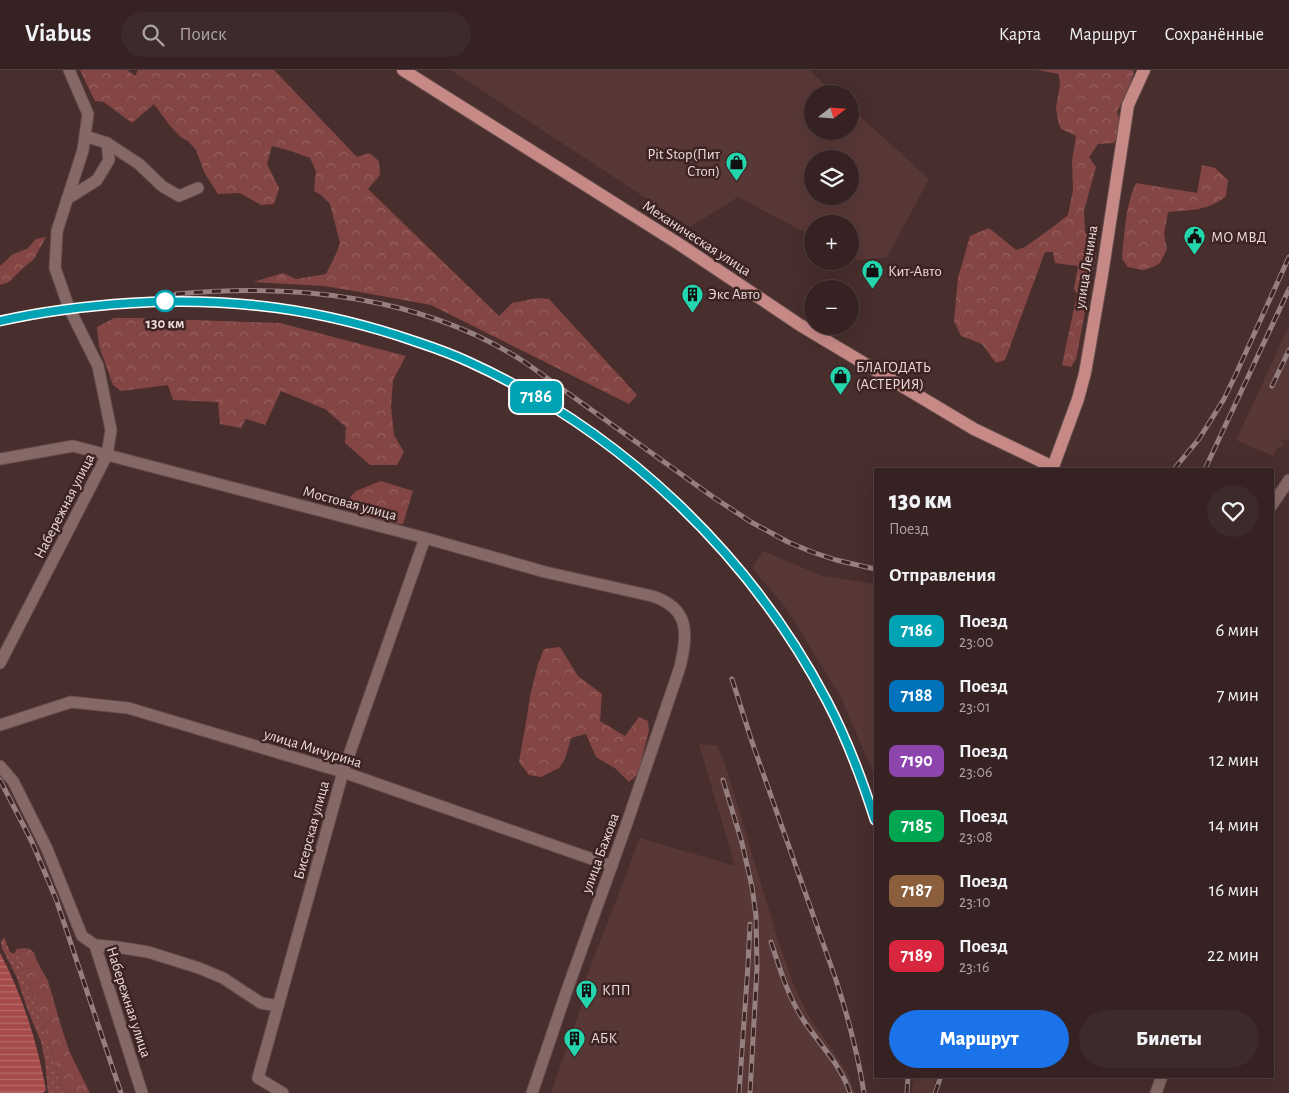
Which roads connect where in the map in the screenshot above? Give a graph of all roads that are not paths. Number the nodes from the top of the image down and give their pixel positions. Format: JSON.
{"nodes":[{"id":1,"x":69,"y":70,"type":"edge"},
{"id":2,"x":403,"y":70,"type":"edge"},
{"id":3,"x":1144,"y":70,"type":"edge"},
{"id":4,"x":85,"y":136,"type":"junction"},
{"id":5,"x":107,"y":143,"type":"junction"},
{"id":6,"x":198,"y":188,"type":"dead end"},
{"id":7,"x":67,"y":199,"type":"junction"},
{"id":8,"x":107,"y":456,"type":"junction"},
{"id":9,"x":0,"y":460,"type":"edge"},
{"id":10,"x":1055,"y":468,"type":"edge"},
{"id":11,"x":1289,"y":480,"type":"edge"},
{"id":12,"x":1274,"y":502,"type":"edge"},
{"id":13,"x":425,"y":538,"type":"junction"},
{"id":14,"x":682,"y":621,"type":"joint"},
{"id":15,"x":0,"y":663,"type":"edge"},
{"id":16,"x":0,"y":724,"type":"edge"},
{"id":17,"x":0,"y":766,"type":"edge"},
{"id":18,"x":343,"y":772,"type":"junction"},
{"id":19,"x":612,"y":866,"type":"junction"},
{"id":20,"x":95,"y":945,"type":"junction"},
{"id":21,"x":278,"y":1006,"type":"junction"},
{"id":22,"x":1161,"y":1078,"type":"edge"},
{"id":23,"x":142,"y":1093,"type":"edge"},
{"id":24,"x":283,"y":1093,"type":"edge"},
{"id":25,"x":532,"y":1093,"type":"edge"},
{"id":26,"x":1156,"y":1093,"type":"edge"}],
"edges":[{"from":1,"to":4,"type":"street","name":"Набережная улица"},
{"from":2,"to":10,"type":"main road","name":"Механическая улица"},
{"from":3,"to":10,"type":"main road","name":"улица Ленина"},
{"from":4,"to":5,"type":"street"},
{"from":4,"to":7,"type":"street","name":"Набережная улица"},
{"from":5,"to":6,"type":"street"},
{"from":5,"to":7,"type":"street"},
{"from":7,"to":8,"type":"street","name":"Набережная улица"},
{"from":8,"to":9,"type":"street","name":"Мостовая улица"},
{"from":8,"to":13,"type":"street","name":"Мостовая улица"},
{"from":8,"to":15,"type":"street","name":"Набережная улица"},
{"from":11,"to":12,"type":"street"},
{"from":13,"to":14,"type":"street","name":"Мостовая улица"},
{"from":13,"to":18,"type":"street","name":"Бисерская улица"},
{"from":14,"to":19,"type":"street","name":"улица Бажова"},
{"from":16,"to":18,"type":"street","name":"улица Мичурина"},
{"from":17,"to":20,"type":"street","name":"Набережная улица"},
{"from":18,"to":19,"type":"street","name":"улица Мичурина"},
{"from":18,"to":21,"type":"street","name":"Бисерская улица"},
{"from":19,"to":25,"type":"street","name":"улица Бажова"},
{"from":20,"to":21,"type":"street"},
{"from":20,"to":23,"type":"street","name":"Набережная улица"},
{"from":21,"to":24,"type":"street","name":"Бисерская улица"},
{"from":22,"to":26,"type":"street"}]}
